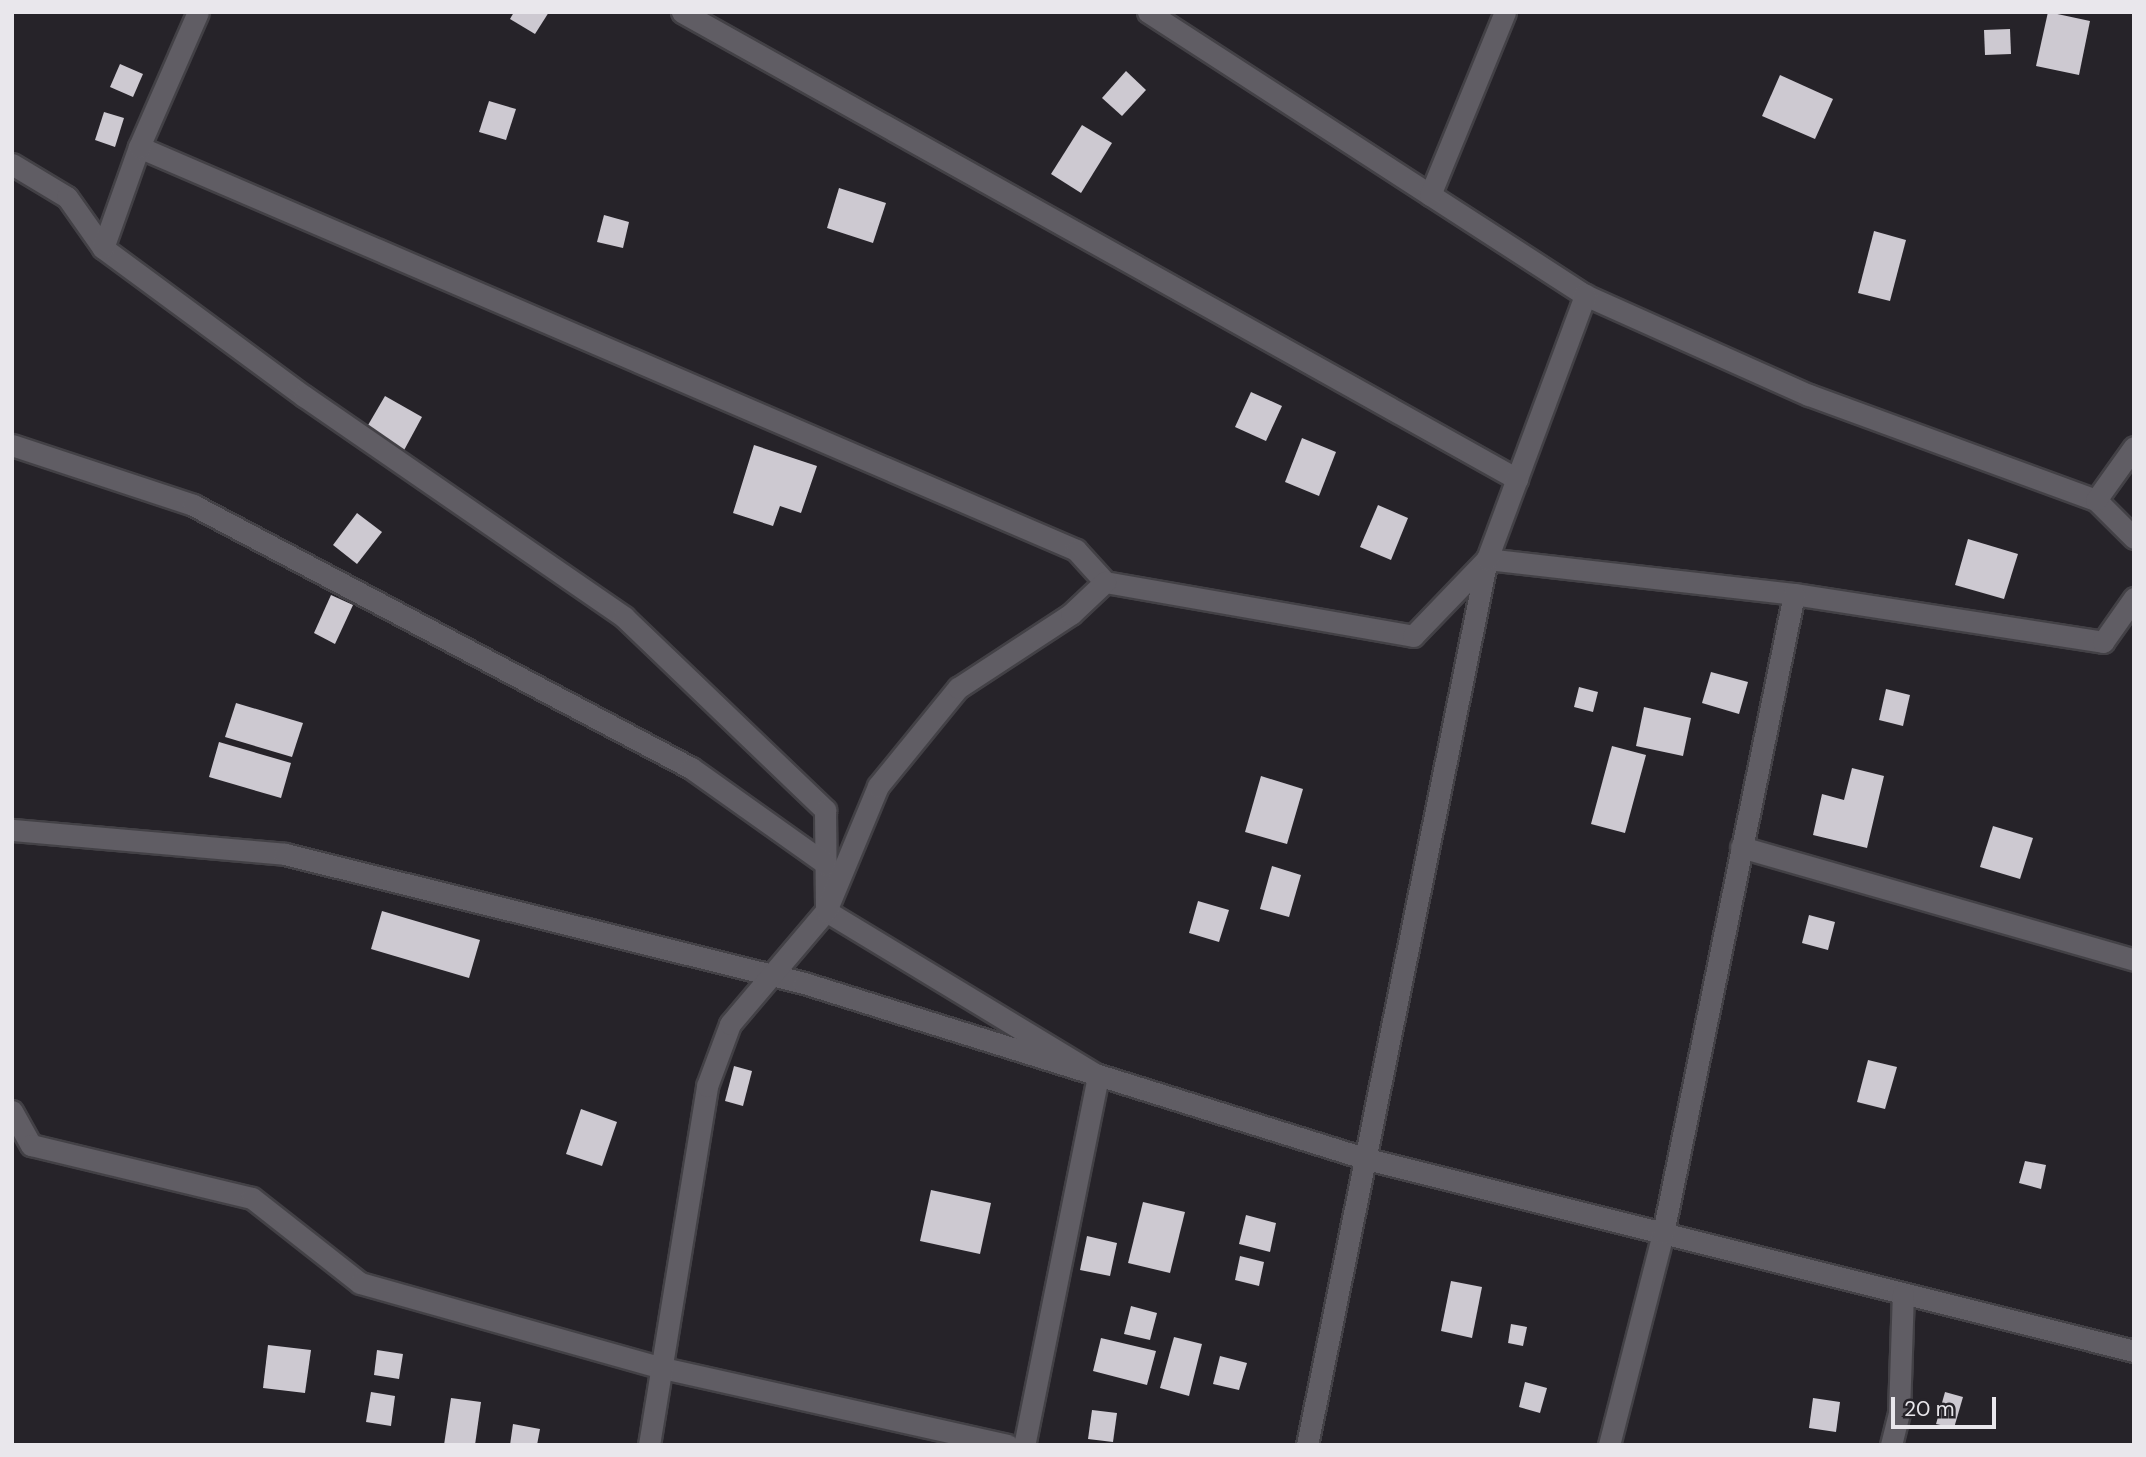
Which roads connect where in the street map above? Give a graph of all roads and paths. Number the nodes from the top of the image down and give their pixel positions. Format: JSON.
{"nodes":[{"id":1,"x":198,"y":12,"type":"edge"},
{"id":2,"x":682,"y":12,"type":"edge"},
{"id":3,"x":1148,"y":12,"type":"edge"},
{"id":4,"x":1505,"y":12,"type":"edge"},
{"id":5,"x":139,"y":147,"type":"junction"},
{"id":6,"x":12,"y":164,"type":"edge"},
{"id":7,"x":1430,"y":195,"type":"junction"},
{"id":8,"x":103,"y":248,"type":"junction"},
{"id":9,"x":1585,"y":295,"type":"junction"},
{"id":10,"x":12,"y":445,"type":"edge"},
{"id":11,"x":2134,"y":447,"type":"edge"},
{"id":12,"x":1517,"y":479,"type":"junction"},
{"id":13,"x":2096,"y":500,"type":"junction"},
{"id":14,"x":2134,"y":538,"type":"edge"},
{"id":15,"x":1487,"y":559,"type":"junction"},
{"id":16,"x":1105,"y":582,"type":"junction"},
{"id":17,"x":1794,"y":594,"type":"junction"},
{"id":18,"x":2134,"y":598,"type":"edge"},
{"id":19,"x":12,"y":830,"type":"edge"},
{"id":20,"x":1741,"y":847,"type":"junction"},
{"id":21,"x":826,"y":864,"type":"junction"},
{"id":22,"x":826,"y":911,"type":"junction"},
{"id":23,"x":2134,"y":960,"type":"edge"},
{"id":24,"x":771,"y":975,"type":"junction"},
{"id":25,"x":1098,"y":1076,"type":"junction"},
{"id":26,"x":12,"y":1111,"type":"edge"},
{"id":27,"x":1367,"y":1159,"type":"junction"},
{"id":28,"x":1663,"y":1233,"type":"junction"},
{"id":29,"x":1903,"y":1294,"type":"junction"},
{"id":30,"x":2134,"y":1351,"type":"edge"},
{"id":31,"x":663,"y":1368,"type":"junction"},
{"id":32,"x":649,"y":1445,"type":"edge"},
{"id":33,"x":1008,"y":1445,"type":"edge"},
{"id":34,"x":1024,"y":1445,"type":"edge"},
{"id":35,"x":1307,"y":1445,"type":"edge"},
{"id":36,"x":1609,"y":1445,"type":"edge"},
{"id":37,"x":1891,"y":1445,"type":"edge"}],
"edges":[{"from":1,"to":5,"type":"street"},
{"from":2,"to":12,"type":"street"},
{"from":3,"to":7,"type":"street"},
{"from":4,"to":7,"type":"street"},
{"from":5,"to":8,"type":"street"},
{"from":5,"to":16,"type":"street"},
{"from":6,"to":8,"type":"street"},
{"from":7,"to":9,"type":"street"},
{"from":8,"to":21,"type":"street"},
{"from":9,"to":12,"type":"street"},
{"from":9,"to":13,"type":"street"},
{"from":10,"to":21,"type":"street"},
{"from":11,"to":13,"type":"street"},
{"from":12,"to":15,"type":"street"},
{"from":13,"to":14,"type":"street"},
{"from":15,"to":16,"type":"street"},
{"from":15,"to":17,"type":"street"},
{"from":15,"to":27,"type":"street"},
{"from":16,"to":22,"type":"street"},
{"from":17,"to":18,"type":"street"},
{"from":17,"to":20,"type":"street"},
{"from":19,"to":24,"type":"street"},
{"from":20,"to":23,"type":"street"},
{"from":20,"to":28,"type":"street"},
{"from":21,"to":22,"type":"street"},
{"from":22,"to":24,"type":"street"},
{"from":22,"to":25,"type":"street"},
{"from":24,"to":25,"type":"street"},
{"from":24,"to":31,"type":"street"},
{"from":25,"to":27,"type":"street"},
{"from":25,"to":34,"type":"street"},
{"from":26,"to":31,"type":"street"},
{"from":27,"to":28,"type":"street"},
{"from":27,"to":35,"type":"street"},
{"from":28,"to":29,"type":"street"},
{"from":28,"to":36,"type":"street"},
{"from":29,"to":30,"type":"street"},
{"from":29,"to":37,"type":"street"},
{"from":31,"to":32,"type":"street"},
{"from":31,"to":33,"type":"street"}]}
